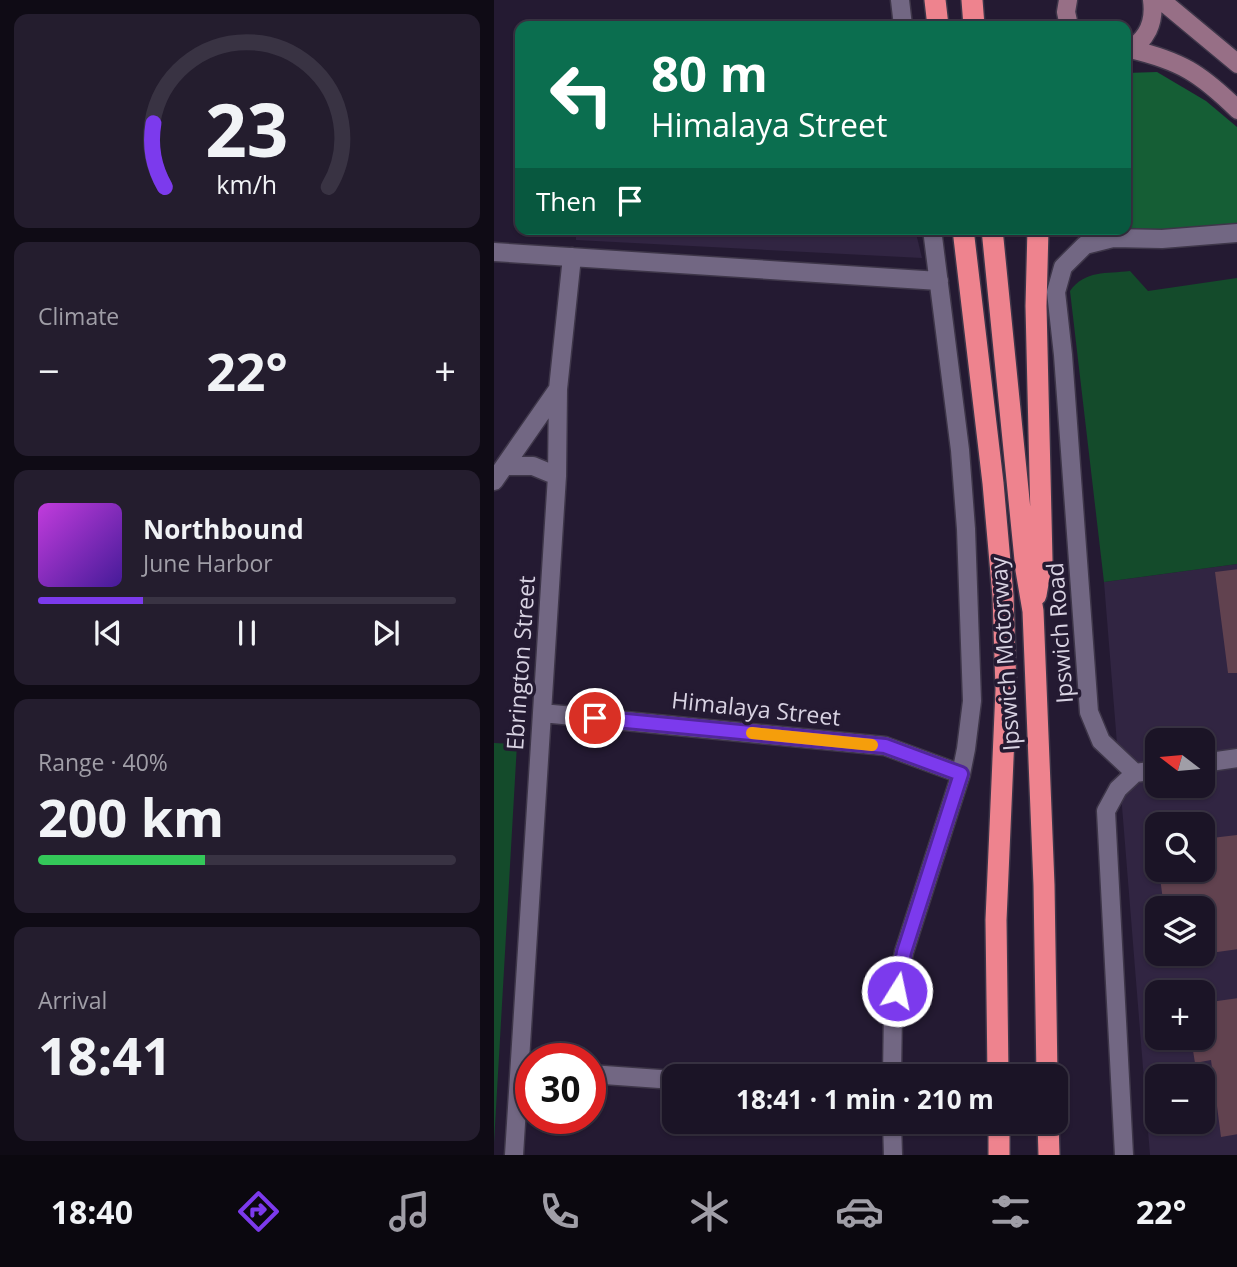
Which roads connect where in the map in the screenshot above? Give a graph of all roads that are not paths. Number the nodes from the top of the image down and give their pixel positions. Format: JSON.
{"nodes":[{"id":1,"x":900,"y":0,"type":"edge"},
{"id":2,"x":935,"y":0,"type":"edge"},
{"id":3,"x":972,"y":0,"type":"edge"},
{"id":4,"x":1152,"y":0,"type":"edge"},
{"id":5,"x":1161,"y":0,"type":"edge"},
{"id":6,"x":903,"y":21,"type":"edge"},
{"id":7,"x":937,"y":21,"type":"edge"},
{"id":8,"x":974,"y":21,"type":"edge"},
{"id":9,"x":1131,"y":48,"type":"edge"},
{"id":10,"x":1131,"y":51,"type":"edge"},
{"id":11,"x":1238,"y":64,"type":"edge"},
{"id":12,"x":1238,"y":110,"type":"edge"},
{"id":13,"x":1238,"y":233,"type":"edge"},
{"id":14,"x":933,"y":235,"type":"edge"},
{"id":15,"x":964,"y":235,"type":"edge"},
{"id":16,"x":993,"y":235,"type":"edge"},
{"id":17,"x":1038,"y":235,"type":"edge"},
{"id":18,"x":494,"y":252,"type":"edge"},
{"id":19,"x":572,"y":257,"type":"junction"},
{"id":20,"x":939,"y":281,"type":"junction"},
{"id":21,"x":558,"y":389,"type":"junction"},
{"id":22,"x":506,"y":466,"type":"junction"},
{"id":23,"x":557,"y":476,"type":"junction"},
{"id":24,"x":494,"y":481,"type":"edge"},
{"id":25,"x":1034,"y":611,"type":"junction"},
{"id":26,"x":542,"y":713,"type":"junction"},
{"id":27,"x":1238,"y":758,"type":"edge"},
{"id":28,"x":1215,"y":761,"type":"edge"},
{"id":29,"x":1145,"y":772,"type":"edge"},
{"id":30,"x":1135,"y":773,"type":"junction"},
{"id":31,"x":961,"y":774,"type":"junction"},
{"id":32,"x":526,"y":1043,"type":"edge"},
{"id":33,"x":892,"y":1064,"type":"edge"},
{"id":34,"x":998,"y":1064,"type":"edge"},
{"id":35,"x":1047,"y":1064,"type":"edge"},
{"id":36,"x":606,"y":1075,"type":"edge"},
{"id":37,"x":662,"y":1079,"type":"edge"},
{"id":38,"x":517,"y":1134,"type":"edge"},
{"id":39,"x":892,"y":1134,"type":"edge"},
{"id":40,"x":999,"y":1134,"type":"edge"},
{"id":41,"x":1048,"y":1134,"type":"edge"},
{"id":42,"x":514,"y":1155,"type":"edge"},
{"id":43,"x":892,"y":1155,"type":"edge"},
{"id":44,"x":999,"y":1155,"type":"edge"},
{"id":45,"x":1049,"y":1155,"type":"edge"},
{"id":46,"x":1124,"y":1155,"type":"edge"}],
"edges":[{"from":1,"to":6,"type":"street"},
{"from":2,"to":7,"type":"highway"},
{"from":3,"to":8,"type":"highway"},
{"from":4,"to":9,"type":"main road"},
{"from":5,"to":11,"type":"main road"},
{"from":10,"to":12,"type":"main road"},
{"from":13,"to":30,"type":"street","name":"Ipswich Road"},
{"from":14,"to":20,"type":"street"},
{"from":15,"to":34,"type":"highway","name":"Ipswich Motorway"},
{"from":16,"to":25,"type":"highway","name":"Ipswich Motorway"},
{"from":17,"to":25,"type":"highway"},
{"from":18,"to":19,"type":"street"},
{"from":19,"to":20,"type":"street"},
{"from":19,"to":21,"type":"street","name":"Ebrington Street"},
{"from":20,"to":31,"type":"street"},
{"from":21,"to":22,"type":"street"},
{"from":21,"to":23,"type":"street","name":"Ebrington Street"},
{"from":22,"to":23,"type":"street"},
{"from":22,"to":24,"type":"street"},
{"from":23,"to":26,"type":"street","name":"Ebrington Street"},
{"from":25,"to":35,"type":"highway","name":"Ipswich Motorway"},
{"from":26,"to":31,"type":"street","name":"Himalaya Street"},
{"from":26,"to":32,"type":"street","name":"Ebrington Street"},
{"from":27,"to":28,"type":"street"},
{"from":29,"to":30,"type":"street"},
{"from":30,"to":46,"type":"street"},
{"from":31,"to":33,"type":"street"},
{"from":36,"to":37,"type":"street"},
{"from":38,"to":42,"type":"street","name":"Ebrington Street"},
{"from":39,"to":43,"type":"street"},
{"from":40,"to":44,"type":"highway"},
{"from":41,"to":45,"type":"highway"}]}
